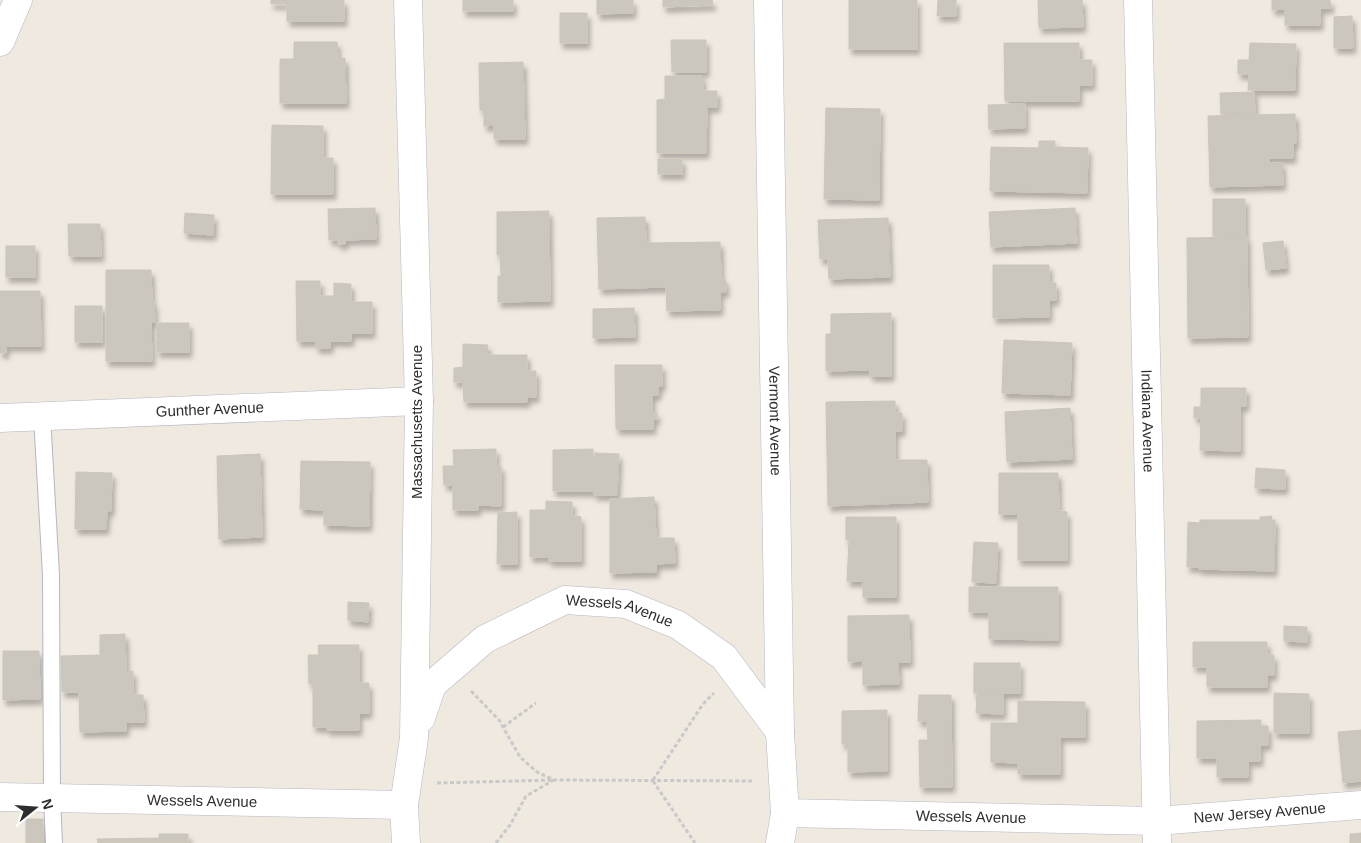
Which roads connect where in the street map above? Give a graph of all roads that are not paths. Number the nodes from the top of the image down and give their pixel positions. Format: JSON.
{"nodes":[{"id":1,"x":18,"y":0,"type":"edge"},
{"id":2,"x":408,"y":0,"type":"edge"},
{"id":3,"x":768,"y":0,"type":"edge"},
{"id":4,"x":1138,"y":0,"type":"edge"},
{"id":5,"x":0,"y":42,"type":"edge"},
{"id":6,"x":419,"y":401,"type":"junction"},
{"id":7,"x":42,"y":416,"type":"junction"},
{"id":8,"x":0,"y":418,"type":"edge"},
{"id":9,"x":780,"y":732,"type":"junction"},
{"id":10,"x":414,"y":738,"type":"junction"},
{"id":11,"x":406,"y":794,"type":"junction"},
{"id":12,"x":0,"y":797,"type":"edge"},
{"id":13,"x":52,"y":798,"type":"junction"},
{"id":14,"x":1361,"y":805,"type":"edge"},
{"id":15,"x":785,"y":813,"type":"junction"},
{"id":16,"x":1157,"y":832,"type":"edge"},
{"id":17,"x":54,"y":843,"type":"edge"},
{"id":18,"x":406,"y":843,"type":"edge"},
{"id":19,"x":780,"y":843,"type":"edge"}],
"edges":[{"from":1,"to":5,"type":"street"},
{"from":2,"to":6,"type":"street","name":"Massachusetts Avenue"},
{"from":3,"to":9,"type":"street","name":"Vermont Avenue"},
{"from":4,"to":16,"type":"street","name":"Indiana Avenue"},
{"from":6,"to":7,"type":"street","name":"Gunther Avenue"},
{"from":6,"to":10,"type":"street","name":"Massachusetts Avenue"},
{"from":7,"to":8,"type":"street","name":"Gunther Avenue"},
{"from":7,"to":13,"type":"lane"},
{"from":9,"to":10,"type":"street","name":"Wessels Avenue"},
{"from":9,"to":15,"type":"street","name":"Vermont Avenue"},
{"from":10,"to":11,"type":"street","name":"Massachusetts Avenue"},
{"from":11,"to":13,"type":"street","name":"Wessels Avenue"},
{"from":11,"to":18,"type":"street","name":"Massachusetts Avenue"},
{"from":12,"to":13,"type":"street","name":"Wessels Avenue"},
{"from":13,"to":17,"type":"lane"},
{"from":14,"to":16,"type":"street","name":"New Jersey Avenue"},
{"from":15,"to":16,"type":"street","name":"Wessels Avenue"},
{"from":15,"to":19,"type":"street","name":"Vermont Avenue"}]}
